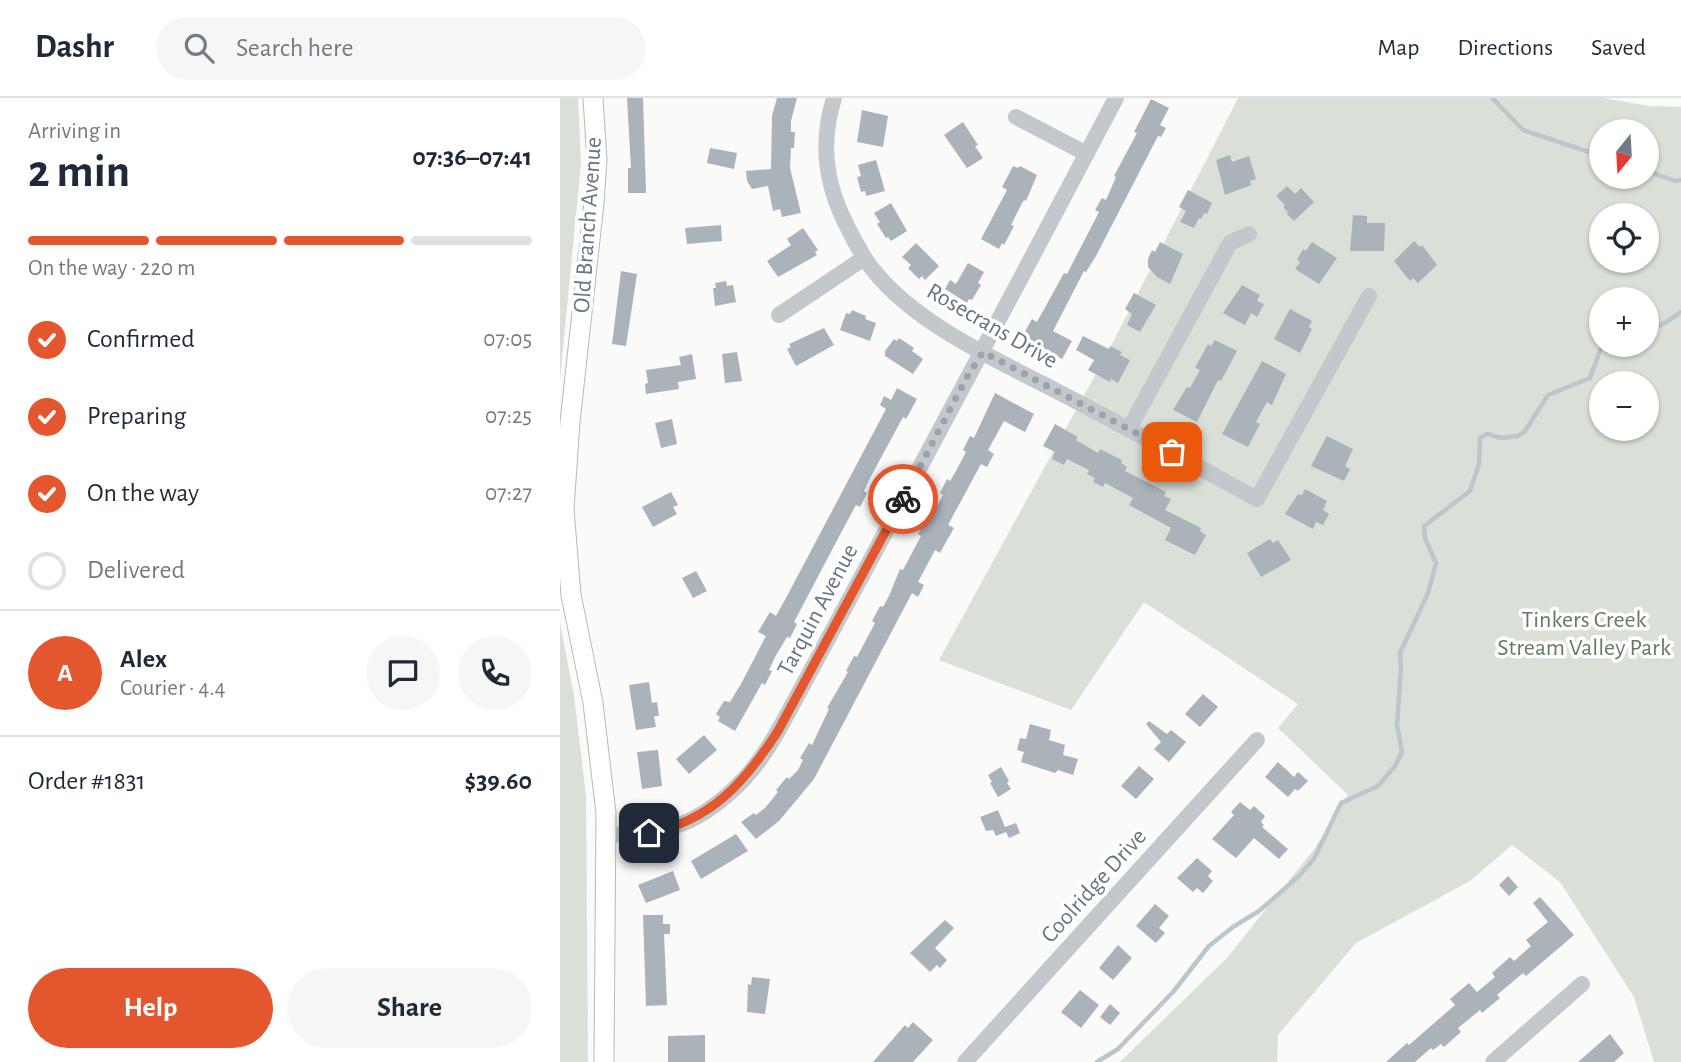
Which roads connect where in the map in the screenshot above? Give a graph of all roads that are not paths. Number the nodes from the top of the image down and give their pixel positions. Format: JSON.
{"nodes":[{"id":1,"x":593,"y":98,"type":"edge"},
{"id":2,"x":834,"y":98,"type":"edge"},
{"id":3,"x":1116,"y":98,"type":"edge"},
{"id":4,"x":1016,"y":117,"type":"dead end"},
{"id":5,"x":1087,"y":154,"type":"junction"},
{"id":6,"x":1249,"y":234,"type":"dead end"},
{"id":7,"x":864,"y":258,"type":"junction"},
{"id":8,"x":1369,"y":296,"type":"dead end"},
{"id":9,"x":779,"y":315,"type":"dead end"},
{"id":10,"x":983,"y":352,"type":"junction"},
{"id":11,"x":1129,"y":429,"type":"junction"},
{"id":12,"x":1257,"y":740,"type":"dead end"},
{"id":13,"x":605,"y":835,"type":"junction"},
{"id":14,"x":1583,"y":984,"type":"dead end"},
{"id":15,"x":604,"y":1062,"type":"edge"},
{"id":16,"x":965,"y":1062,"type":"edge"},
{"id":17,"x":1493,"y":1062,"type":"edge"}],
"edges":[{"from":1,"to":13,"type":"main road","name":"Old Branch Avenue"},
{"from":2,"to":7,"type":"street","name":"Rosecrans Drive"},
{"from":3,"to":5,"type":"street","name":"Tarquin Avenue"},
{"from":4,"to":5,"type":"street"},
{"from":5,"to":10,"type":"street","name":"Tarquin Avenue"},
{"from":6,"to":11,"type":"street"},
{"from":7,"to":9,"type":"street"},
{"from":7,"to":10,"type":"street","name":"Rosecrans Drive"},
{"from":8,"to":11,"type":"street","name":"Rosecrans Drive"},
{"from":10,"to":11,"type":"street","name":"Rosecrans Drive"},
{"from":10,"to":13,"type":"street","name":"Tarquin Avenue"},
{"from":12,"to":16,"type":"street","name":"Coolridge Drive"},
{"from":13,"to":15,"type":"main road","name":"Old Branch Avenue"},
{"from":14,"to":17,"type":"street"}]}
